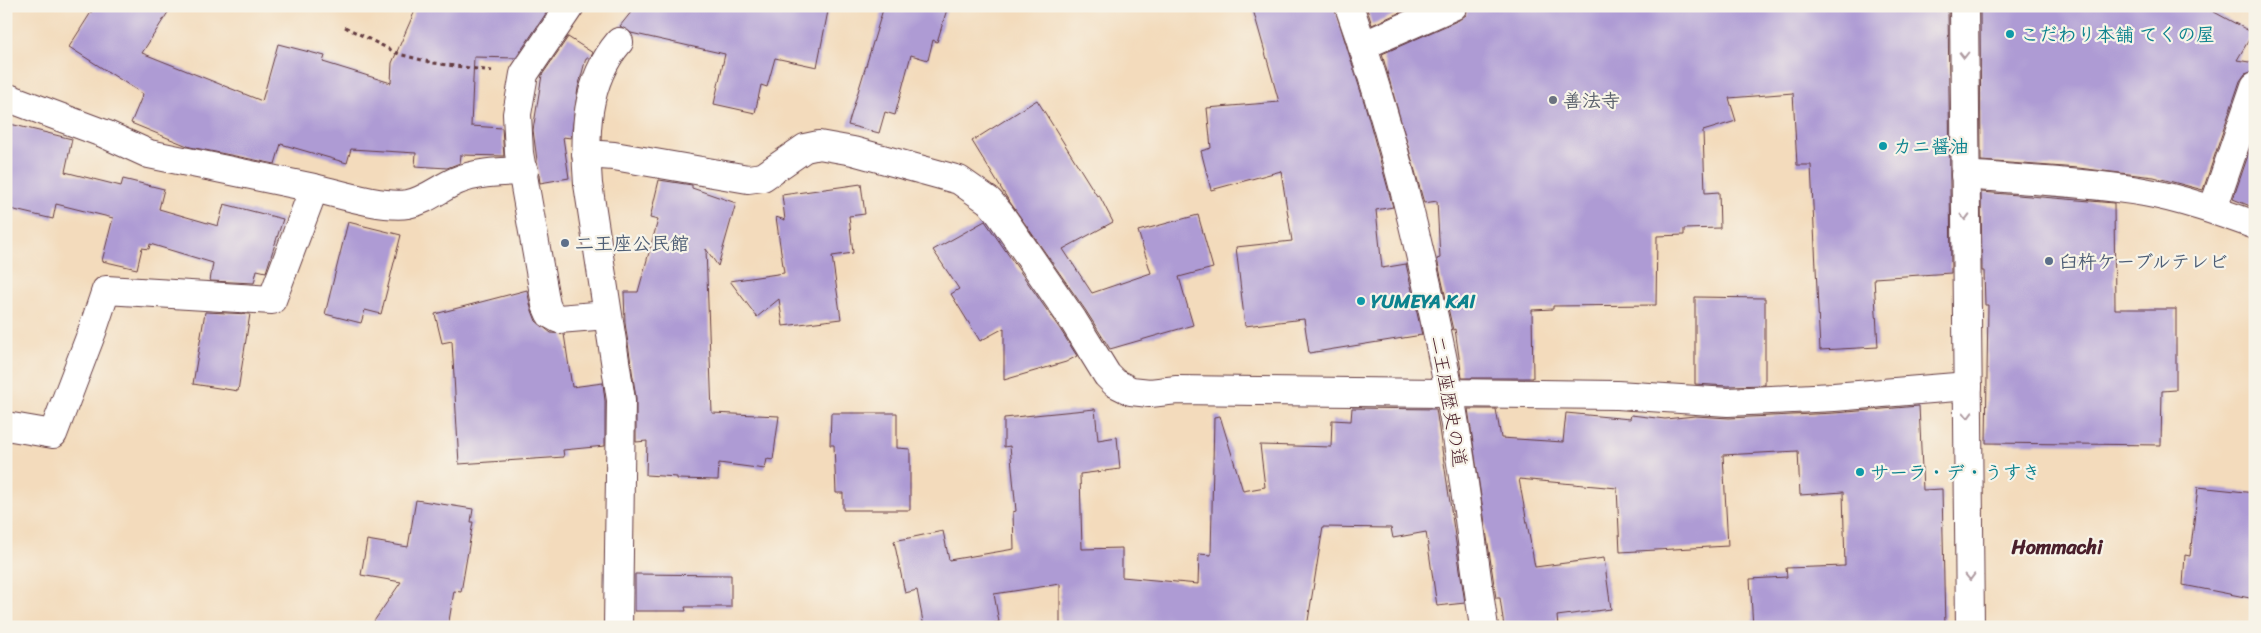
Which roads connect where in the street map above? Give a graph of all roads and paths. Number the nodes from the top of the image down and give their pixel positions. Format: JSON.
{"nodes":[{"id":1,"x":570,"y":6,"type":"edge"},
{"id":2,"x":1349,"y":6,"type":"edge"},
{"id":3,"x":1453,"y":6,"type":"edge"},
{"id":4,"x":1964,"y":6,"type":"edge"},
{"id":5,"x":345,"y":27,"type":"dead end"},
{"id":6,"x":619,"y":42,"type":"dead end"},
{"id":7,"x":1362,"y":46,"type":"junction"},
{"id":8,"x":524,"y":74,"type":"junction"},
{"id":9,"x":2255,"y":86,"type":"edge"},
{"id":10,"x":6,"y":97,"type":"edge"},
{"id":11,"x":586,"y":154,"type":"junction"},
{"id":12,"x":524,"y":171,"type":"junction"},
{"id":13,"x":1964,"y":175,"type":"junction"},
{"id":14,"x":314,"y":188,"type":"junction"},
{"id":15,"x":2213,"y":209,"type":"junction"},
{"id":16,"x":2255,"y":225,"type":"edge"},
{"id":17,"x":607,"y":315,"type":"junction"},
{"id":18,"x":1968,"y":386,"type":"junction"},
{"id":19,"x":1449,"y":392,"type":"junction"},
{"id":20,"x":6,"y":426,"type":"edge"},
{"id":21,"x":618,"y":626,"type":"edge"},
{"id":22,"x":1484,"y":627,"type":"edge"},
{"id":23,"x":1970,"y":627,"type":"edge"}],
"edges":[{"from":1,"to":8,"type":"street"},
{"from":2,"to":7,"type":"street","name":"二王座歴史の道"},
{"from":3,"to":7,"type":"street"},
{"from":4,"to":13,"type":"street","one_way":true},
{"from":5,"to":8,"type":"path"},
{"from":6,"to":11,"type":"street"},
{"from":7,"to":19,"type":"street","name":"二王座歴史の道"},
{"from":8,"to":12,"type":"street"},
{"from":9,"to":15,"type":"street"},
{"from":10,"to":14,"type":"street"},
{"from":11,"to":17,"type":"street"},
{"from":11,"to":19,"type":"street"},
{"from":12,"to":14,"type":"street"},
{"from":12,"to":17,"type":"street"},
{"from":13,"to":15,"type":"street"},
{"from":13,"to":18,"type":"street","one_way":true},
{"from":14,"to":20,"type":"street"},
{"from":15,"to":16,"type":"street"},
{"from":17,"to":21,"type":"street"},
{"from":18,"to":19,"type":"street"},
{"from":18,"to":23,"type":"street","one_way":true},
{"from":19,"to":22,"type":"street","name":"二王座歴史の道"}]}
